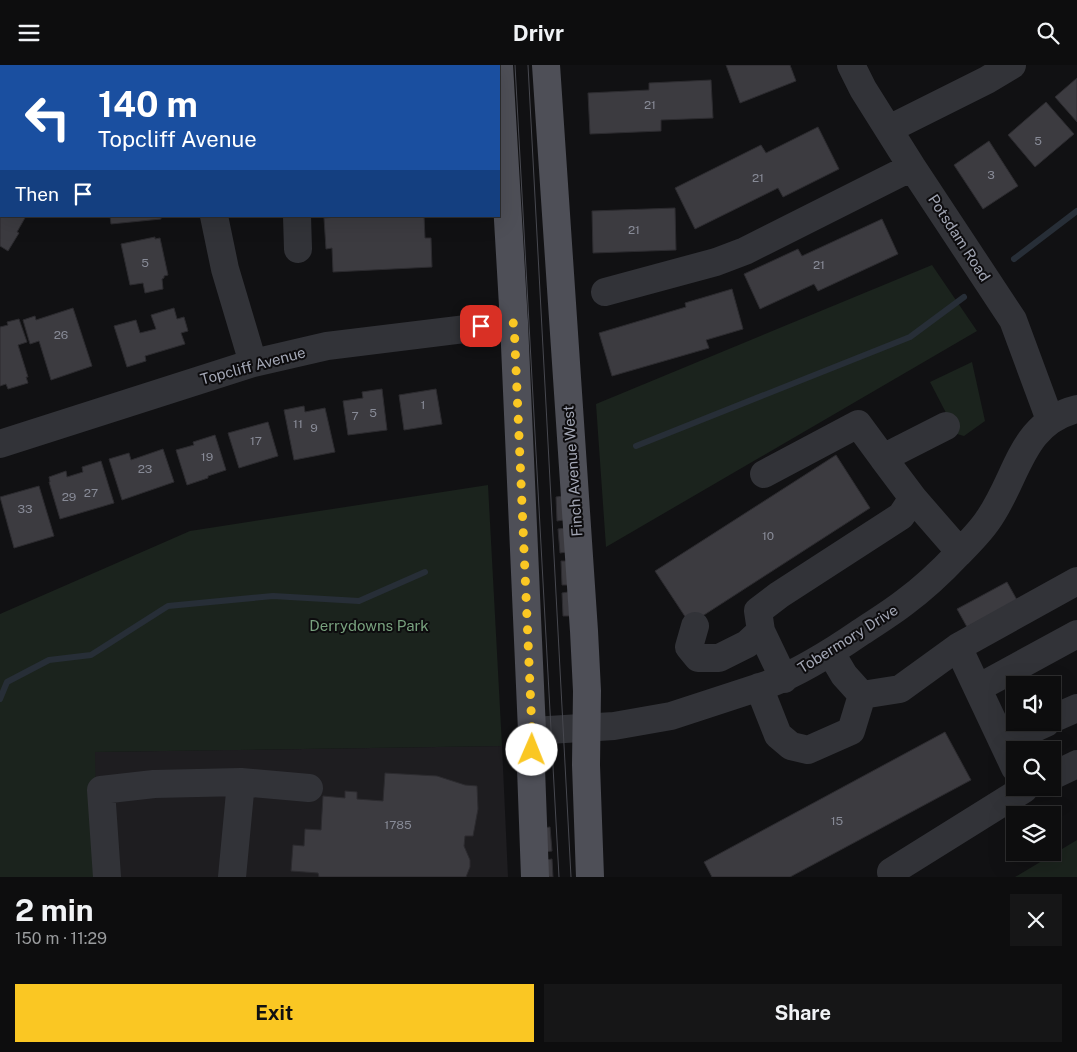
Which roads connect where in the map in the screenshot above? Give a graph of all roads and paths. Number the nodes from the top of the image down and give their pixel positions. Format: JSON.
{"nodes":[{"id":1,"x":546,"y":65,"type":"edge"},
{"id":2,"x":851,"y":65,"type":"edge"},
{"id":3,"x":1012,"y":65,"type":"edge"},
{"id":4,"x":500,"y":82,"type":"edge"},
{"id":5,"x":889,"y":129,"type":"junction"},
{"id":6,"x":912,"y":167,"type":"junction"},
{"id":7,"x":214,"y":217,"type":"edge"},
{"id":8,"x":297,"y":217,"type":"edge"},
{"id":9,"x":298,"y":249,"type":"dead end"},
{"id":10,"x":606,"y":292,"type":"dead end"},
{"id":11,"x":514,"y":323,"type":"junction"},
{"id":12,"x":253,"y":363,"type":"junction"},
{"id":13,"x":1077,"y":409,"type":"edge"},
{"id":14,"x":1050,"y":420,"type":"junction"},
{"id":15,"x":946,"y":425,"type":"dead end"},
{"id":16,"x":0,"y":444,"type":"edge"},
{"id":17,"x":883,"y":458,"type":"junction"},
{"id":18,"x":764,"y":474,"type":"dead end"},
{"id":19,"x":913,"y":498,"type":"junction"},
{"id":20,"x":960,"y":553,"type":"junction"},
{"id":21,"x":1077,"y":581,"type":"edge"},
{"id":22,"x":695,"y":626,"type":"dead end"},
{"id":23,"x":761,"y":631,"type":"junction"},
{"id":24,"x":1077,"y":634,"type":"edge"},
{"id":25,"x":958,"y":647,"type":"junction"},
{"id":26,"x":831,"y":653,"type":"junction"},
{"id":27,"x":772,"y":683,"type":"junction"},
{"id":28,"x":978,"y":688,"type":"junction"},
{"id":29,"x":862,"y":695,"type":"junction"},
{"id":30,"x":1077,"y":707,"type":"edge"},
{"id":31,"x":1061,"y":715,"type":"edge"},
{"id":32,"x":587,"y":728,"type":"junction"},
{"id":33,"x":532,"y":731,"type":"junction"},
{"id":34,"x":1029,"y":731,"type":"edge"},
{"id":35,"x":1004,"y":743,"type":"junction"},
{"id":36,"x":1006,"y":747,"type":"edge"},
{"id":37,"x":1077,"y":764,"type":"edge"},
{"id":38,"x":1061,"y":772,"type":"edge"},
{"id":39,"x":241,"y":782,"type":"junction"},
{"id":40,"x":310,"y":788,"type":"dead end"},
{"id":41,"x":1006,"y":794,"type":"edge"},
{"id":42,"x":891,"y":872,"type":"dead end"},
{"id":43,"x":107,"y":877,"type":"edge"},
{"id":44,"x":232,"y":877,"type":"edge"},
{"id":45,"x":535,"y":877,"type":"edge"},
{"id":46,"x":590,"y":877,"type":"edge"}],
"edges":[{"from":1,"to":32,"type":"main road","name":"Finch Avenue West"},
{"from":2,"to":5,"type":"street","name":"Potsdam Road"},
{"from":3,"to":5,"type":"street"},
{"from":4,"to":11,"type":"main road"},
{"from":5,"to":6,"type":"street","name":"Potsdam Road"},
{"from":6,"to":10,"type":"street"},
{"from":6,"to":14,"type":"street","name":"Potsdam Road"},
{"from":7,"to":12,"type":"street"},
{"from":8,"to":9,"type":"street"},
{"from":11,"to":12,"type":"street","name":"Topcliff Avenue"},
{"from":11,"to":33,"type":"main road"},
{"from":12,"to":16,"type":"street","name":"Topcliff Avenue"},
{"from":13,"to":14,"type":"street","name":"Tobermory Drive"},
{"from":14,"to":20,"type":"street","name":"Tobermory Drive"},
{"from":15,"to":17,"type":"street"},
{"from":17,"to":18,"type":"street"},
{"from":17,"to":19,"type":"street"},
{"from":19,"to":20,"type":"street"},
{"from":19,"to":23,"type":"street"},
{"from":20,"to":26,"type":"street","name":"Tobermory Drive"},
{"from":21,"to":25,"type":"street"},
{"from":22,"to":23,"type":"street"},
{"from":23,"to":27,"type":"street"},
{"from":24,"to":28,"type":"street"},
{"from":25,"to":28,"type":"street"},
{"from":25,"to":29,"type":"street"},
{"from":26,"to":27,"type":"street","name":"Tobermory Drive"},
{"from":26,"to":29,"type":"street"},
{"from":27,"to":29,"type":"street"},
{"from":27,"to":32,"type":"street","name":"Tobermory Drive"},
{"from":28,"to":35,"type":"street"},
{"from":30,"to":31,"type":"street"},
{"from":32,"to":33,"type":"street","name":"Tobermory Drive"},
{"from":32,"to":46,"type":"main road","name":"Finch Avenue West"},
{"from":33,"to":45,"type":"main road"},
{"from":34,"to":35,"type":"street"},
{"from":35,"to":36,"type":"street"},
{"from":37,"to":38,"type":"street"},
{"from":39,"to":40,"type":"street"},
{"from":39,"to":43,"type":"street"},
{"from":39,"to":44,"type":"street"},
{"from":41,"to":42,"type":"street"}]}
